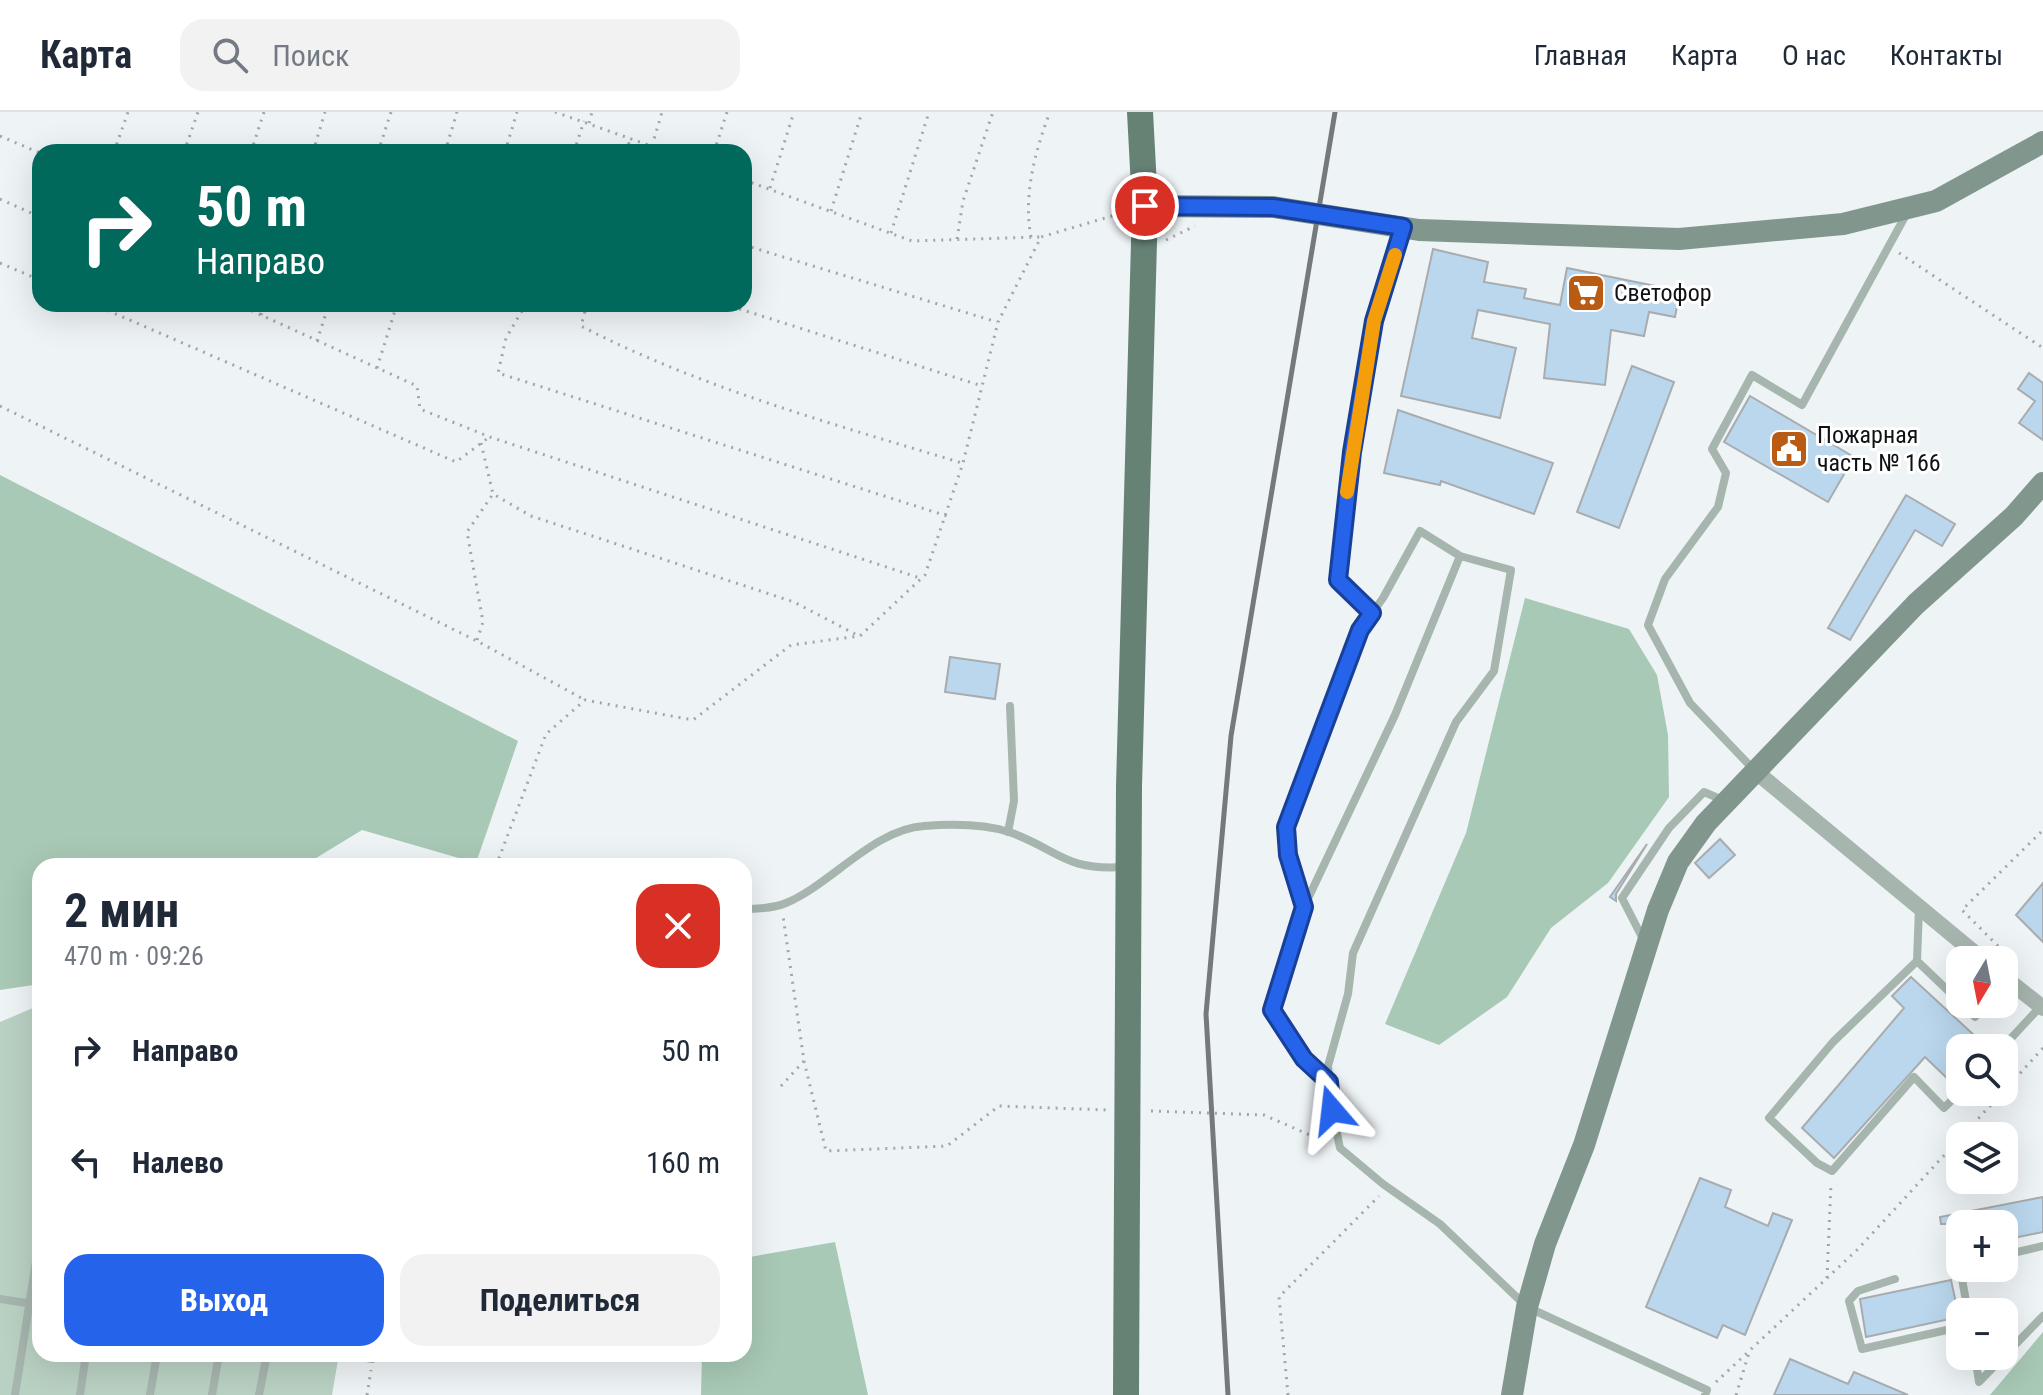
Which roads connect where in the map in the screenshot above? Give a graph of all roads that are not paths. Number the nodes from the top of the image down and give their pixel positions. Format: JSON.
{"nodes":[{"id":1,"x":1140,"y":112,"type":"edge"},
{"id":2,"x":2043,"y":142,"type":"edge"},
{"id":3,"x":1145,"y":206,"type":"junction"},
{"id":4,"x":1910,"y":207,"type":"junction"},
{"id":5,"x":1403,"y":227,"type":"junction"},
{"id":6,"x":2043,"y":483,"type":"edge"},
{"id":7,"x":1460,"y":556,"type":"junction"},
{"id":8,"x":1372,"y":613,"type":"junction"},
{"id":9,"x":1010,"y":706,"type":"dead end"},
{"id":10,"x":1755,"y":771,"type":"junction"},
{"id":11,"x":1726,"y":802,"type":"junction"},
{"id":12,"x":1008,"y":832,"type":"junction"},
{"id":13,"x":1128,"y":866,"type":"junction"},
{"id":14,"x":1304,"y":907,"type":"junction"},
{"id":15,"x":1919,"y":907,"type":"junction"},
{"id":16,"x":752,"y":908,"type":"edge"},
{"id":17,"x":1647,"y":946,"type":"junction"},
{"id":18,"x":1966,"y":946,"type":"edge"},
{"id":19,"x":1917,"y":961,"type":"junction"},
{"id":20,"x":2018,"y":988,"type":"edge"},
{"id":21,"x":1946,"y":989,"type":"edge"},
{"id":22,"x":2042,"y":1007,"type":"edge"},
{"id":23,"x":2016,"y":1034,"type":"edge"},
{"id":24,"x":1329,"y":1082,"type":"junction"},
{"id":25,"x":1946,"y":1106,"type":"edge"},
{"id":26,"x":2043,"y":1246,"type":"edge"},
{"id":27,"x":2018,"y":1252,"type":"edge"},
{"id":28,"x":1895,"y":1279,"type":"dead end"},
{"id":29,"x":32,"y":1285,"type":"edge"},
{"id":30,"x":0,"y":1299,"type":"edge"},
{"id":31,"x":29,"y":1303,"type":"junction"},
{"id":32,"x":32,"y":1304,"type":"edge"},
{"id":33,"x":1527,"y":1307,"type":"junction"},
{"id":34,"x":2043,"y":1316,"type":"edge"},
{"id":35,"x":1946,"y":1330,"type":"edge"},
{"id":36,"x":2018,"y":1342,"type":"edge"},
{"id":37,"x":85,"y":1362,"type":"edge"},
{"id":38,"x":156,"y":1362,"type":"edge"},
{"id":39,"x":218,"y":1362,"type":"edge"},
{"id":40,"x":265,"y":1362,"type":"edge"},
{"id":41,"x":1977,"y":1370,"type":"edge"},
{"id":42,"x":1991,"y":1370,"type":"edge"},
{"id":43,"x":1706,"y":1392,"type":"edge"},
{"id":44,"x":15,"y":1395,"type":"edge"},
{"id":45,"x":80,"y":1395,"type":"edge"},
{"id":46,"x":150,"y":1395,"type":"edge"},
{"id":47,"x":212,"y":1395,"type":"edge"},
{"id":48,"x":259,"y":1395,"type":"edge"},
{"id":49,"x":1126,"y":1395,"type":"edge"},
{"id":50,"x":1512,"y":1395,"type":"edge"}],
"edges":[{"from":1,"to":3,"type":"main road"},
{"from":2,"to":4,"type":"street"},
{"from":3,"to":5,"type":"street"},
{"from":3,"to":13,"type":"main road"},
{"from":4,"to":5,"type":"street"},
{"from":4,"to":10,"type":"lane"},
{"from":5,"to":8,"type":"lane"},
{"from":6,"to":10,"type":"street"},
{"from":7,"to":8,"type":"lane"},
{"from":7,"to":14,"type":"lane"},
{"from":7,"to":24,"type":"lane"},
{"from":8,"to":14,"type":"lane"},
{"from":9,"to":12,"type":"lane"},
{"from":10,"to":11,"type":"street"},
{"from":10,"to":15,"type":"street"},
{"from":11,"to":17,"type":"street"},
{"from":11,"to":17,"type":"lane"},
{"from":12,"to":13,"type":"lane"},
{"from":12,"to":16,"type":"lane"},
{"from":13,"to":49,"type":"main road"},
{"from":14,"to":24,"type":"lane"},
{"from":15,"to":18,"type":"street"},
{"from":15,"to":19,"type":"lane"},
{"from":17,"to":33,"type":"street"},
{"from":19,"to":21,"type":"lane"},
{"from":19,"to":25,"type":"lane"},
{"from":20,"to":22,"type":"street"},
{"from":22,"to":23,"type":"lane"},
{"from":24,"to":33,"type":"lane"},
{"from":26,"to":27,"type":"lane"},
{"from":28,"to":35,"type":"lane"},
{"from":29,"to":31,"type":"lane"},
{"from":30,"to":31,"type":"lane"},
{"from":31,"to":32,"type":"lane"},
{"from":31,"to":44,"type":"lane"},
{"from":33,"to":43,"type":"lane"},
{"from":33,"to":50,"type":"street"},
{"from":34,"to":36,"type":"lane"},
{"from":37,"to":45,"type":"lane"},
{"from":38,"to":46,"type":"lane"},
{"from":39,"to":47,"type":"lane"},
{"from":40,"to":48,"type":"lane"},
{"from":41,"to":42,"type":"lane"}]}
